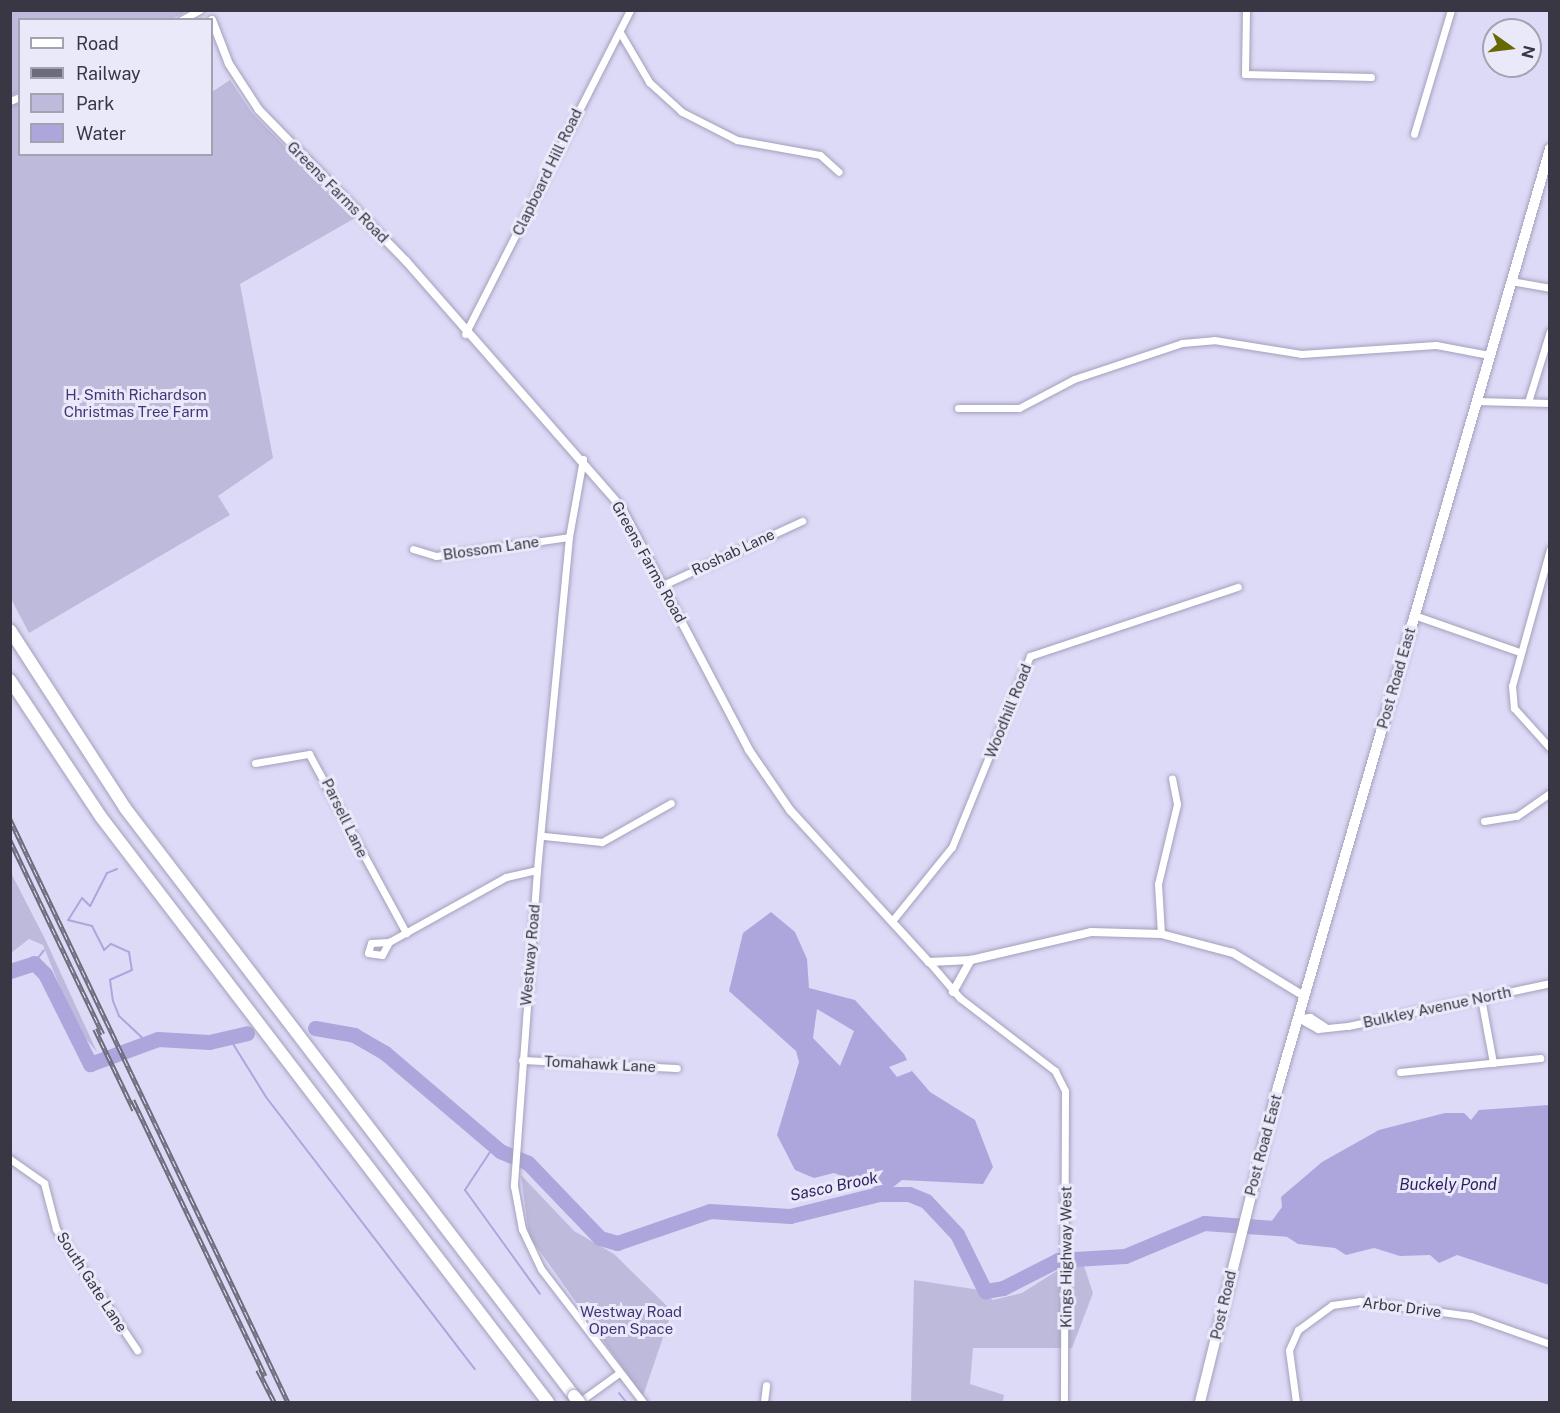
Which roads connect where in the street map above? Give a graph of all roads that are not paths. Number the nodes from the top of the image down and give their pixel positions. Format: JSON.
{"nodes":[{"id":1,"x":200,"y":10,"type":"edge"},
{"id":2,"x":630,"y":10,"type":"edge"},
{"id":3,"x":1246,"y":10,"type":"edge"},
{"id":4,"x":1451,"y":10,"type":"edge"},
{"id":5,"x":185,"y":18,"type":"edge"},
{"id":6,"x":213,"y":25,"type":"edge"},
{"id":7,"x":621,"y":34,"type":"junction"},
{"id":8,"x":1371,"y":77,"type":"dead end"},
{"id":9,"x":1414,"y":134,"type":"dead end"},
{"id":10,"x":1550,"y":149,"type":"edge"},
{"id":11,"x":839,"y":172,"type":"dead end"},
{"id":12,"x":1511,"y":281,"type":"junction"},
{"id":13,"x":1550,"y":288,"type":"edge"},
{"id":14,"x":1550,"y":331,"type":"edge"},
{"id":15,"x":465,"y":335,"type":"junction"},
{"id":16,"x":1489,"y":356,"type":"junction"},
{"id":17,"x":1476,"y":401,"type":"junction"},
{"id":18,"x":1528,"y":402,"type":"junction"},
{"id":19,"x":1550,"y":402,"type":"edge"},
{"id":20,"x":958,"y":408,"type":"dead end"},
{"id":21,"x":583,"y":459,"type":"junction"},
{"id":22,"x":802,"y":520,"type":"dead end"},
{"id":23,"x":569,"y":537,"type":"junction"},
{"id":24,"x":413,"y":549,"type":"dead end"},
{"id":25,"x":1550,"y":549,"type":"edge"},
{"id":26,"x":665,"y":584,"type":"junction"},
{"id":27,"x":1238,"y":587,"type":"dead end"},
{"id":28,"x":1414,"y":615,"type":"junction"},
{"id":29,"x":10,"y":630,"type":"edge"},
{"id":30,"x":1517,"y":651,"type":"junction"},
{"id":31,"x":10,"y":680,"type":"edge"},
{"id":32,"x":1550,"y":748,"type":"edge"},
{"id":33,"x":255,"y":764,"type":"dead end"},
{"id":34,"x":1172,"y":778,"type":"dead end"},
{"id":35,"x":1550,"y":793,"type":"edge"},
{"id":36,"x":671,"y":803,"type":"dead end"},
{"id":37,"x":1484,"y":821,"type":"dead end"},
{"id":38,"x":544,"y":836,"type":"junction"},
{"id":39,"x":537,"y":870,"type":"junction"},
{"id":40,"x":892,"y":921,"type":"junction"},
{"id":41,"x":406,"y":933,"type":"junction"},
{"id":42,"x":1161,"y":934,"type":"junction"},
{"id":43,"x":389,"y":942,"type":"dead end"},
{"id":44,"x":970,"y":960,"type":"junction"},
{"id":45,"x":928,"y":962,"type":"junction"},
{"id":46,"x":1550,"y":982,"type":"edge"},
{"id":47,"x":953,"y":992,"type":"junction"},
{"id":48,"x":1304,"y":996,"type":"junction"},
{"id":49,"x":1480,"y":998,"type":"junction"},
{"id":50,"x":1298,"y":1018,"type":"junction"},
{"id":51,"x":1540,"y":1058,"type":"dead end"},
{"id":52,"x":522,"y":1060,"type":"junction"},
{"id":53,"x":1493,"y":1063,"type":"junction"},
{"id":54,"x":677,"y":1068,"type":"dead end"},
{"id":55,"x":1400,"y":1072,"type":"dead end"},
{"id":56,"x":1069,"y":1112,"type":"joint"},
{"id":57,"x":10,"y":1159,"type":"edge"},
{"id":58,"x":1246,"y":1208,"type":"joint"},
{"id":59,"x":1550,"y":1344,"type":"edge"},
{"id":60,"x":137,"y":1350,"type":"dead end"},
{"id":61,"x":619,"y":1373,"type":"junction"},
{"id":62,"x":766,"y":1385,"type":"dead end"},
{"id":63,"x":578,"y":1400,"type":"edge"},
{"id":64,"x":548,"y":1402,"type":"edge"},
{"id":65,"x":644,"y":1402,"type":"edge"},
{"id":66,"x":764,"y":1402,"type":"edge"},
{"id":67,"x":1064,"y":1402,"type":"edge"},
{"id":68,"x":1200,"y":1402,"type":"edge"},
{"id":69,"x":1296,"y":1402,"type":"edge"}],
"edges":[{"from":1,"to":5,"type":"street"},
{"from":2,"to":7,"type":"street","name":"Clapboard Hill Road"},
{"from":3,"to":8,"type":"street"},
{"from":4,"to":9,"type":"street"},
{"from":6,"to":15,"type":"street","name":"Greens Farms Road"},
{"from":7,"to":11,"type":"street"},
{"from":7,"to":15,"type":"street","name":"Clapboard Hill Road"},
{"from":10,"to":12,"type":"main road","name":"Post Road East"},
{"from":12,"to":13,"type":"street"},
{"from":12,"to":16,"type":"main road","name":"Post Road East"},
{"from":14,"to":18,"type":"street"},
{"from":15,"to":21,"type":"street","name":"Greens Farms Road"},
{"from":16,"to":17,"type":"main road","name":"Post Road East"},
{"from":16,"to":20,"type":"street"},
{"from":17,"to":18,"type":"street"},
{"from":17,"to":28,"type":"main road","name":"Post Road East"},
{"from":18,"to":19,"type":"street"},
{"from":21,"to":23,"type":"street","name":"Westway Road"},
{"from":21,"to":26,"type":"street","name":"Greens Farms Road"},
{"from":22,"to":26,"type":"street","name":"Roshab Lane"},
{"from":23,"to":24,"type":"street","name":"Blossom Lane"},
{"from":23,"to":38,"type":"street","name":"Westway Road"},
{"from":25,"to":30,"type":"street"},
{"from":26,"to":40,"type":"street","name":"Greens Farms Road"},
{"from":27,"to":40,"type":"street","name":"Woodhill Road"},
{"from":28,"to":30,"type":"street"},
{"from":28,"to":48,"type":"main road","name":"Post Road East"},
{"from":29,"to":63,"type":"highway"},
{"from":30,"to":32,"type":"street"},
{"from":31,"to":64,"type":"highway"},
{"from":33,"to":41,"type":"street","name":"Parsell Lane"},
{"from":34,"to":42,"type":"street"},
{"from":35,"to":37,"type":"street"},
{"from":36,"to":38,"type":"street"},
{"from":38,"to":39,"type":"street","name":"Westway Road"},
{"from":39,"to":41,"type":"street"},
{"from":39,"to":52,"type":"street","name":"Westway Road"},
{"from":40,"to":45,"type":"street","name":"Greens Farms Road"},
{"from":41,"to":43,"type":"street"},
{"from":42,"to":44,"type":"street"},
{"from":42,"to":48,"type":"street"},
{"from":44,"to":45,"type":"street"},
{"from":44,"to":47,"type":"street"},
{"from":45,"to":47,"type":"street","name":"Greens Farms Road"},
{"from":46,"to":49,"type":"street","name":"Bulkley Avenue North"},
{"from":47,"to":56,"type":"street","name":"Greens Farms Road"},
{"from":48,"to":50,"type":"main road","name":"Post Road East"},
{"from":49,"to":50,"type":"street","name":"Bulkley Avenue North"},
{"from":49,"to":53,"type":"street"},
{"from":50,"to":58,"type":"main road","name":"Post Road East"},
{"from":51,"to":53,"type":"street"},
{"from":52,"to":54,"type":"street","name":"Tomahawk Lane"},
{"from":52,"to":61,"type":"street","name":"Westway Road"},
{"from":53,"to":55,"type":"street"},
{"from":56,"to":67,"type":"street","name":"Kings Highway West"},
{"from":57,"to":60,"type":"street","name":"South Gate Lane"},
{"from":58,"to":68,"type":"main road","name":"Post Road"},
{"from":59,"to":69,"type":"street","name":"Arbor Drive"},
{"from":61,"to":63,"type":"street"},
{"from":61,"to":65,"type":"street","name":"Westway Road"},
{"from":62,"to":66,"type":"street"}]}
